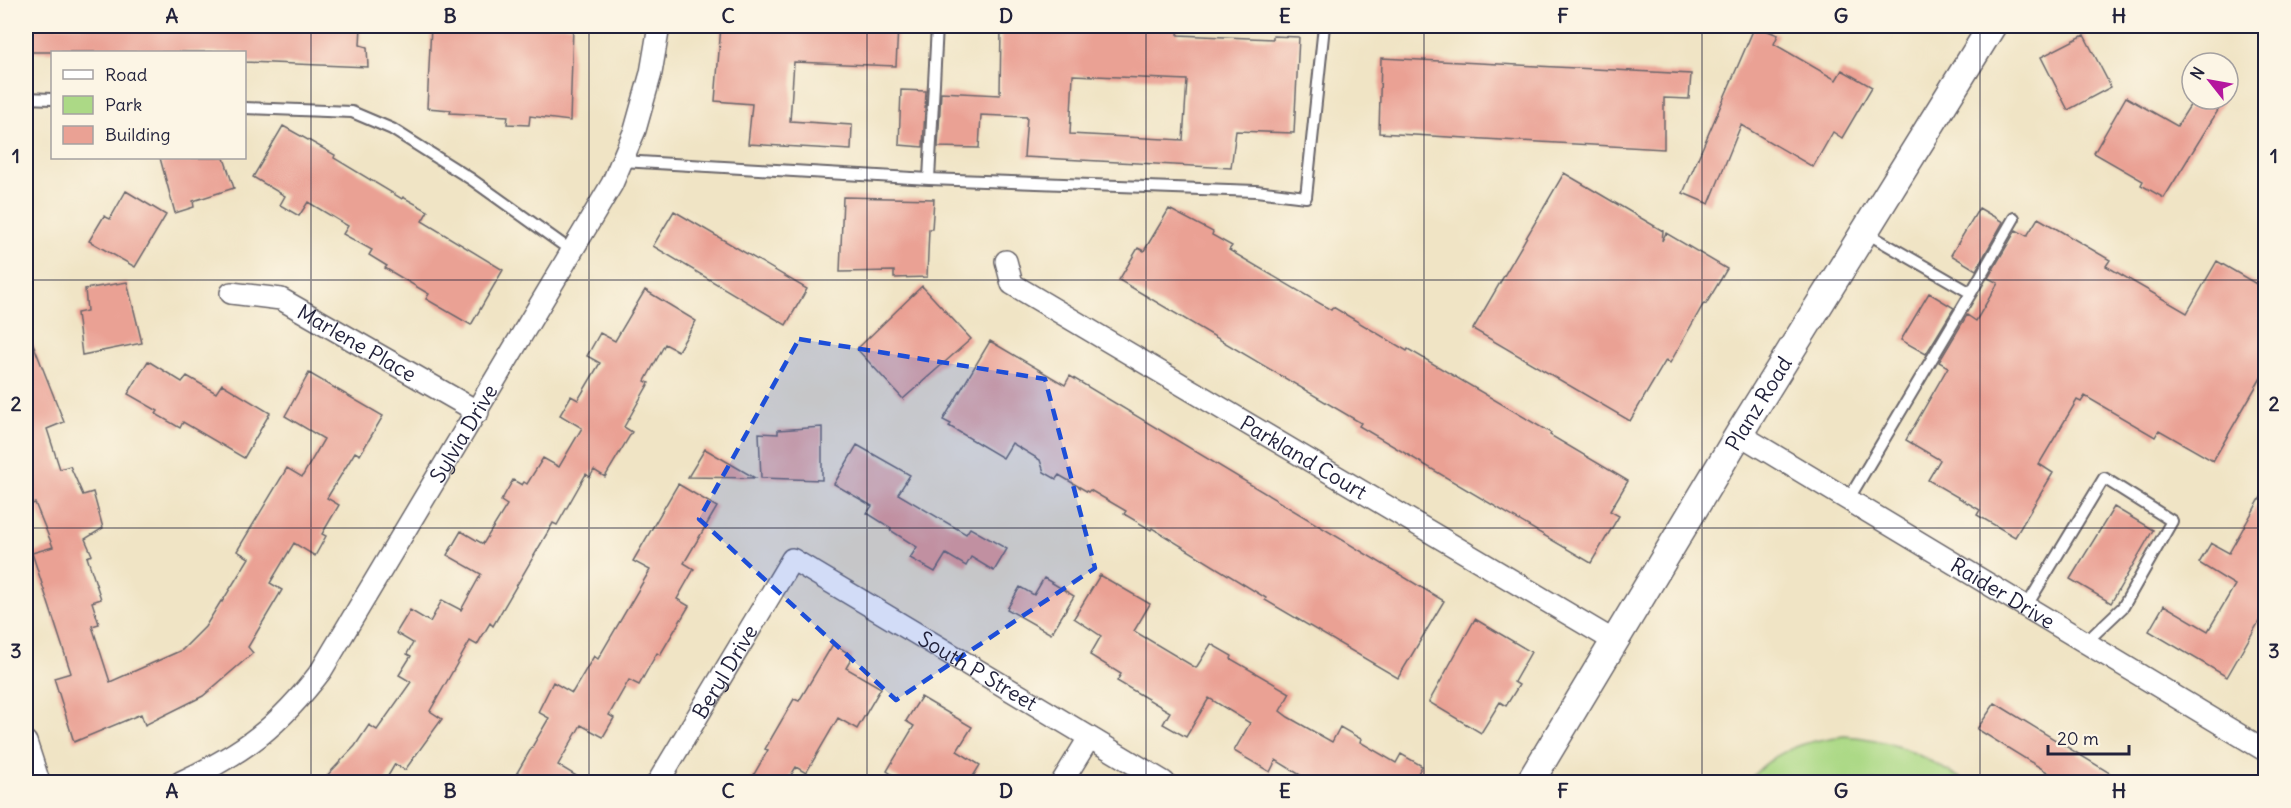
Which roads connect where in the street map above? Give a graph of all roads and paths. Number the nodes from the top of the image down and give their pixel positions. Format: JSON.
{"nodes":[{"id":1,"x":659,"y":26,"type":"edge"},
{"id":2,"x":936,"y":26,"type":"edge"},
{"id":3,"x":1324,"y":26,"type":"edge"},
{"id":4,"x":1992,"y":26,"type":"edge"},
{"id":5,"x":26,"y":98,"type":"edge"},
{"id":6,"x":51,"y":99,"type":"edge"},
{"id":7,"x":246,"y":108,"type":"edge"},
{"id":8,"x":622,"y":161,"type":"junction"},
{"id":9,"x":929,"y":179,"type":"junction"},
{"id":10,"x":2014,"y":218,"type":"dead end"},
{"id":11,"x":1864,"y":231,"type":"junction"},
{"id":12,"x":573,"y":252,"type":"junction"},
{"id":13,"x":1006,"y":261,"type":"dead end"},
{"id":14,"x":231,"y":293,"type":"dead end"},
{"id":15,"x":1971,"y":293,"type":"junction"},
{"id":16,"x":478,"y":412,"type":"junction"},
{"id":17,"x":1739,"y":434,"type":"junction"},
{"id":18,"x":1848,"y":500,"type":"junction"},
{"id":19,"x":792,"y":560,"type":"joint"},
{"id":20,"x":2026,"y":607,"type":"junction"},
{"id":21,"x":1614,"y":641,"type":"junction"},
{"id":22,"x":2085,"y":643,"type":"junction"},
{"id":23,"x":1089,"y":738,"type":"junction"},
{"id":24,"x":26,"y":742,"type":"edge"},
{"id":25,"x":2264,"y":746,"type":"edge"},
{"id":26,"x":39,"y":783,"type":"edge"},
{"id":27,"x":181,"y":783,"type":"edge"},
{"id":28,"x":658,"y":783,"type":"edge"},
{"id":29,"x":1062,"y":783,"type":"edge"},
{"id":30,"x":1164,"y":783,"type":"edge"},
{"id":31,"x":1530,"y":783,"type":"edge"}],
"edges":[{"from":1,"to":8,"type":"street","name":"Sylvia Drive"},
{"from":2,"to":9,"type":"lane"},
{"from":3,"to":9,"type":"lane"},
{"from":4,"to":11,"type":"street","name":"Planz Road"},
{"from":5,"to":6,"type":"lane"},
{"from":7,"to":12,"type":"lane"},
{"from":8,"to":9,"type":"lane"},
{"from":8,"to":12,"type":"street","name":"Sylvia Drive"},
{"from":10,"to":15,"type":"lane"},
{"from":11,"to":15,"type":"lane"},
{"from":11,"to":17,"type":"street","name":"Planz Road"},
{"from":12,"to":16,"type":"street","name":"Sylvia Drive"},
{"from":13,"to":21,"type":"street","name":"Parkland Court"},
{"from":14,"to":16,"type":"street","name":"Marlene Place"},
{"from":15,"to":18,"type":"lane"},
{"from":16,"to":27,"type":"street","name":"Sylvia Drive"},
{"from":17,"to":18,"type":"street","name":"Raider Drive"},
{"from":17,"to":21,"type":"street","name":"Planz Road"},
{"from":18,"to":20,"type":"street","name":"Raider Drive"},
{"from":19,"to":23,"type":"street","name":"South P Street"},
{"from":19,"to":28,"type":"street","name":"Beryl Drive"},
{"from":20,"to":22,"type":"street","name":"Raider Drive"},
{"from":20,"to":22,"type":"lane"},
{"from":21,"to":31,"type":"street","name":"Planz Road"},
{"from":22,"to":25,"type":"street","name":"Raider Drive"},
{"from":23,"to":29,"type":"street"},
{"from":23,"to":30,"type":"street","name":"South P Street"},
{"from":24,"to":26,"type":"street"}]}
